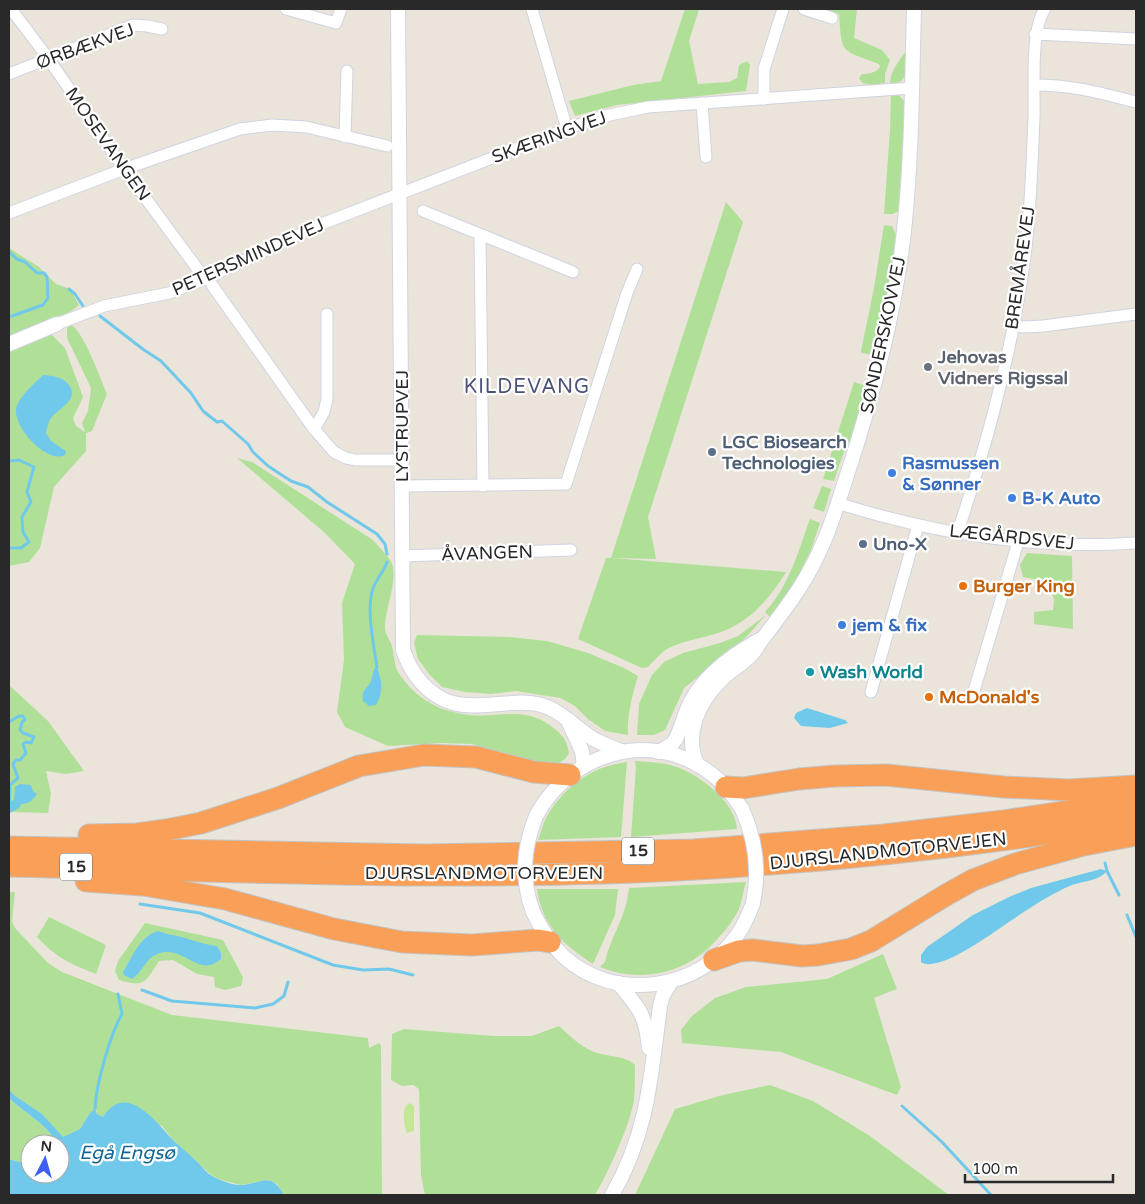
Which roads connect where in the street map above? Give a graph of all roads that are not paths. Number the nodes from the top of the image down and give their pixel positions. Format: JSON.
{"nodes":[{"id":1,"x":10,"y":9,"type":"edge"},
{"id":2,"x":286,"y":9,"type":"edge"},
{"id":3,"x":341,"y":9,"type":"edge"},
{"id":4,"x":398,"y":9,"type":"edge"},
{"id":5,"x":532,"y":9,"type":"edge"},
{"id":6,"x":804,"y":9,"type":"edge"},
{"id":7,"x":914,"y":9,"type":"edge"},
{"id":8,"x":1045,"y":9,"type":"edge"},
{"id":9,"x":785,"y":10,"type":"edge"},
{"id":10,"x":832,"y":18,"type":"dead end"},
{"id":11,"x":162,"y":29,"type":"dead end"},
{"id":12,"x":1035,"y":34,"type":"junction"},
{"id":13,"x":1136,"y":39,"type":"edge"},
{"id":14,"x":48,"y":58,"type":"junction"},
{"id":15,"x":347,"y":70,"type":"dead end"},
{"id":16,"x":9,"y":74,"type":"edge"},
{"id":17,"x":1035,"y":85,"type":"junction"},
{"id":18,"x":912,"y":88,"type":"junction"},
{"id":19,"x":764,"y":99,"type":"junction"},
{"id":20,"x":1136,"y":102,"type":"edge"},
{"id":21,"x":702,"y":103,"type":"junction"},
{"id":22,"x":567,"y":129,"type":"junction"},
{"id":23,"x":345,"y":137,"type":"junction"},
{"id":24,"x":387,"y":146,"type":"dead end"},
{"id":25,"x":706,"y":157,"type":"dead end"},
{"id":26,"x":124,"y":169,"type":"junction"},
{"id":27,"x":400,"y":193,"type":"junction"},
{"id":28,"x":423,"y":211,"type":"dead end"},
{"id":29,"x":9,"y":213,"type":"edge"},
{"id":30,"x":480,"y":236,"type":"junction"},
{"id":31,"x":636,"y":268,"type":"dead end"},
{"id":32,"x":573,"y":272,"type":"dead end"},
{"id":33,"x":208,"y":282,"type":"junction"},
{"id":34,"x":327,"y":314,"type":"dead end"},
{"id":35,"x":1136,"y":314,"type":"edge"},
{"id":36,"x":57,"y":324,"type":"joint"},
{"id":37,"x":1014,"y":325,"type":"junction"},
{"id":38,"x":9,"y":344,"type":"edge"},
{"id":39,"x":314,"y":429,"type":"junction"},
{"id":40,"x":402,"y":460,"type":"junction"},
{"id":41,"x":402,"y":486,"type":"junction"},
{"id":42,"x":483,"y":486,"type":"junction"},
{"id":43,"x":838,"y":503,"type":"junction"},
{"id":44,"x":918,"y":525,"type":"junction"},
{"id":45,"x":959,"y":534,"type":"junction"},
{"id":46,"x":1018,"y":542,"type":"junction"},
{"id":47,"x":1136,"y":543,"type":"edge"},
{"id":48,"x":571,"y":550,"type":"dead end"},
{"id":49,"x":402,"y":556,"type":"junction"},
{"id":50,"x":764,"y":637,"type":"junction"},
{"id":51,"x":870,"y":692,"type":"dead end"},
{"id":52,"x":969,"y":694,"type":"dead end"},
{"id":53,"x":566,"y":718,"type":"junction"},
{"id":54,"x":623,"y":752,"type":"junction"},
{"id":55,"x":659,"y":752,"type":"junction"},
{"id":56,"x":697,"y":764,"type":"junction"},
{"id":57,"x":577,"y":770,"type":"junction"},
{"id":58,"x":1136,"y":786,"type":"edge"},
{"id":59,"x":726,"y":787,"type":"junction"},
{"id":60,"x":1136,"y":801,"type":"edge"},
{"id":61,"x":1136,"y":820,"type":"edge"},
{"id":62,"x":9,"y":835,"type":"edge"},
{"id":63,"x":1136,"y":836,"type":"edge"},
{"id":64,"x":9,"y":847,"type":"edge"},
{"id":65,"x":9,"y":866,"type":"edge"},
{"id":66,"x":9,"y":876,"type":"edge"},
{"id":67,"x":550,"y":942,"type":"junction"},
{"id":68,"x":714,"y":960,"type":"junction"},
{"id":69,"x":671,"y":982,"type":"junction"},
{"id":70,"x":618,"y":983,"type":"junction"},
{"id":71,"x":651,"y":1073,"type":"junction"},
{"id":72,"x":612,"y":1195,"type":"edge"}],
"edges":[{"from":1,"to":14,"type":"street","name":"MOSEVANGEN"},
{"from":2,"to":3,"type":"street"},
{"from":4,"to":27,"type":"street","name":"LYSTRUPVEJ"},
{"from":5,"to":22,"type":"street"},
{"from":6,"to":10,"type":"street"},
{"from":7,"to":18,"type":"street","name":"SØNDERSKOVVEJ"},
{"from":8,"to":12,"type":"street"},
{"from":9,"to":19,"type":"street"},
{"from":11,"to":14,"type":"street","name":"ØRBÆKVEJ"},
{"from":12,"to":13,"type":"street"},
{"from":12,"to":17,"type":"street","name":"BREMÅREVEJ"},
{"from":14,"to":16,"type":"street","name":"ØRBÆKVEJ"},
{"from":14,"to":26,"type":"street","name":"MOSEVANGEN"},
{"from":15,"to":23,"type":"street"},
{"from":17,"to":20,"type":"street"},
{"from":17,"to":37,"type":"street","name":"BREMÅREVEJ"},
{"from":18,"to":19,"type":"street","name":"SKÆRINGVEJ"},
{"from":18,"to":43,"type":"street","name":"SØNDERSKOVVEJ"},
{"from":19,"to":21,"type":"street","name":"SKÆRINGVEJ"},
{"from":21,"to":22,"type":"street","name":"SKÆRINGVEJ"},
{"from":21,"to":25,"type":"street"},
{"from":22,"to":27,"type":"street","name":"SKÆRINGVEJ"},
{"from":23,"to":24,"type":"street"},
{"from":23,"to":26,"type":"street"},
{"from":26,"to":29,"type":"street"},
{"from":26,"to":33,"type":"street","name":"MOSEVANGEN"},
{"from":27,"to":33,"type":"street","name":"PETERSMINDEVEJ"},
{"from":27,"to":40,"type":"street","name":"LYSTRUPVEJ"},
{"from":28,"to":30,"type":"street"},
{"from":30,"to":32,"type":"street"},
{"from":30,"to":42,"type":"street"},
{"from":31,"to":42,"type":"street"},
{"from":33,"to":36,"type":"street","name":"PETERSMINDEVEJ"},
{"from":33,"to":39,"type":"street","name":"MOSEVANGEN"},
{"from":34,"to":39,"type":"street"},
{"from":35,"to":37,"type":"street"},
{"from":36,"to":38,"type":"street","name":"PETERSMINDEVEJ"},
{"from":37,"to":45,"type":"street","name":"BREMÅREVEJ"},
{"from":39,"to":40,"type":"street","name":"MOSEVANGEN"},
{"from":40,"to":41,"type":"street","name":"LYSTRUPVEJ"},
{"from":41,"to":42,"type":"street"},
{"from":41,"to":49,"type":"street","name":"LYSTRUPVEJ"},
{"from":43,"to":44,"type":"street","name":"LÆGÅRDSVEJ"},
{"from":43,"to":50,"type":"street","name":"SØNDERSKOVVEJ"},
{"from":44,"to":45,"type":"street","name":"LÆGÅRDSVEJ"},
{"from":44,"to":51,"type":"street"},
{"from":45,"to":46,"type":"street","name":"LÆGÅRDSVEJ"},
{"from":46,"to":47,"type":"street","name":"LÆGÅRDSVEJ"},
{"from":46,"to":52,"type":"street"},
{"from":48,"to":49,"type":"street","name":"ÅVANGEN"},
{"from":49,"to":53,"type":"street","name":"LYSTRUPVEJ"},
{"from":50,"to":55,"type":"street","name":"SØNDERSKOVVEJ"},
{"from":50,"to":56,"type":"street","name":"SØNDERSKOVVEJ"},
{"from":53,"to":54,"type":"street","name":"LYSTRUPVEJ"},
{"from":53,"to":57,"type":"street"},
{"from":54,"to":55,"type":"street"},
{"from":54,"to":57,"type":"street"},
{"from":55,"to":56,"type":"street"},
{"from":56,"to":59,"type":"street"},
{"from":57,"to":62,"type":"highway"},
{"from":57,"to":67,"type":"street","bridge":true},
{"from":58,"to":59,"type":"highway"},
{"from":59,"to":68,"type":"street","bridge":true},
{"from":60,"to":64,"type":"highway","name":"DJURSLANDMOTORVEJEN","number":"15"},
{"from":61,"to":65,"type":"highway","name":"DJURSLANDMOTORVEJEN","number":"15"},
{"from":63,"to":68,"type":"highway"},
{"from":66,"to":67,"type":"highway"},
{"from":67,"to":70,"type":"street"},
{"from":68,"to":69,"type":"street"},
{"from":69,"to":70,"type":"street"},
{"from":69,"to":71,"type":"street"},
{"from":70,"to":71,"type":"street"},
{"from":71,"to":72,"type":"street"}]}
